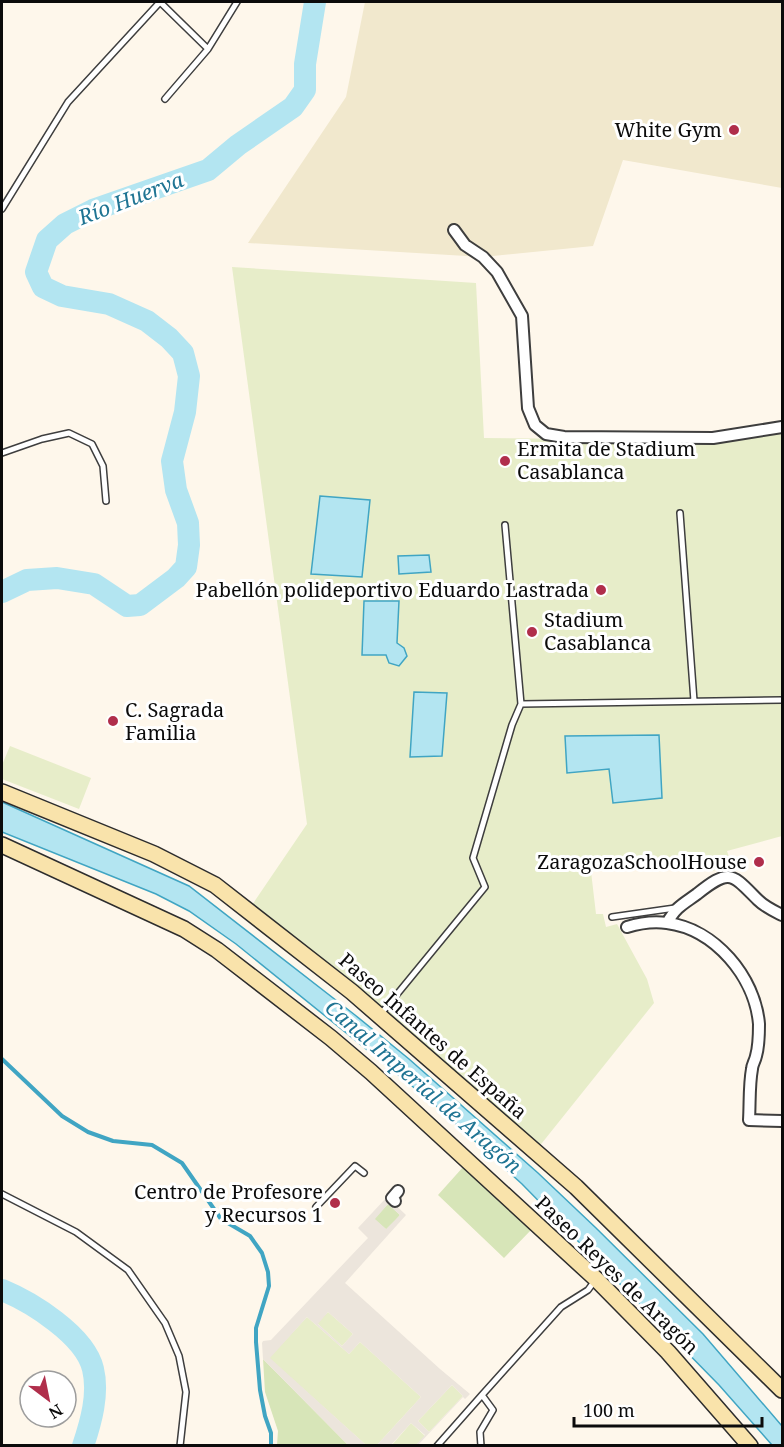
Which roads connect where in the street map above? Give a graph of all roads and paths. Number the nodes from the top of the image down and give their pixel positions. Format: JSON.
{"nodes":[{"id":1,"x":160,"y":2,"type":"edge"},
{"id":2,"x":237,"y":2,"type":"edge"},
{"id":3,"x":208,"y":49,"type":"junction"},
{"id":4,"x":165,"y":99,"type":"dead end"},
{"id":5,"x":2,"y":208,"type":"edge"},
{"id":6,"x":454,"y":230,"type":"dead end"},
{"id":7,"x":783,"y":427,"type":"edge"},
{"id":8,"x":2,"y":453,"type":"edge"},
{"id":9,"x":106,"y":501,"type":"dead end"},
{"id":10,"x":680,"y":513,"type":"dead end"},
{"id":11,"x":505,"y":525,"type":"dead end"},
{"id":12,"x":783,"y":700,"type":"edge"},
{"id":13,"x":694,"y":701,"type":"junction"},
{"id":14,"x":521,"y":704,"type":"junction"},
{"id":15,"x":2,"y":792,"type":"edge"},
{"id":16,"x":2,"y":845,"type":"edge"},
{"id":17,"x":675,"y":908,"type":"junction"},
{"id":18,"x":783,"y":915,"type":"edge"},
{"id":19,"x":612,"y":917,"type":"dead end"},
{"id":20,"x":667,"y":922,"type":"junction"},
{"id":21,"x":627,"y":927,"type":"dead end"},
{"id":22,"x":380,"y":1015,"type":"junction"},
{"id":23,"x":783,"y":1121,"type":"edge"},
{"id":24,"x":364,"y":1173,"type":"dead end"},
{"id":25,"x":2,"y":1194,"type":"edge"},
{"id":26,"x":316,"y":1207,"type":"dead end"},
{"id":27,"x":596,"y":1279,"type":"junction"},
{"id":28,"x":783,"y":1390,"type":"edge"},
{"id":29,"x":483,"y":1395,"type":"junction"},
{"id":30,"x":180,"y":1446,"type":"edge"},
{"id":31,"x":437,"y":1446,"type":"edge"},
{"id":32,"x":481,"y":1446,"type":"edge"},
{"id":33,"x":750,"y":1446,"type":"edge"}],
"edges":[{"from":1,"to":3,"type":"lane"},
{"from":1,"to":5,"type":"lane"},
{"from":2,"to":3,"type":"lane"},
{"from":3,"to":4,"type":"lane"},
{"from":6,"to":7,"type":"street"},
{"from":8,"to":9,"type":"lane"},
{"from":10,"to":13,"type":"lane"},
{"from":11,"to":14,"type":"lane"},
{"from":12,"to":13,"type":"lane"},
{"from":13,"to":14,"type":"lane"},
{"from":14,"to":22,"type":"lane"},
{"from":15,"to":22,"type":"street","name":"Paseo Infantes de España"},
{"from":16,"to":27,"type":"street","name":"Paseo Reyes de Aragón"},
{"from":17,"to":18,"type":"street"},
{"from":17,"to":19,"type":"lane"},
{"from":17,"to":20,"type":"street"},
{"from":20,"to":21,"type":"street"},
{"from":20,"to":23,"type":"street"},
{"from":22,"to":28,"type":"street","name":"Paseo Infantes de España"},
{"from":24,"to":26,"type":"lane"},
{"from":25,"to":30,"type":"lane"},
{"from":27,"to":29,"type":"lane"},
{"from":27,"to":33,"type":"street","name":"Paseo Reyes de Aragón"},
{"from":29,"to":31,"type":"lane"},
{"from":29,"to":32,"type":"lane"}]}
